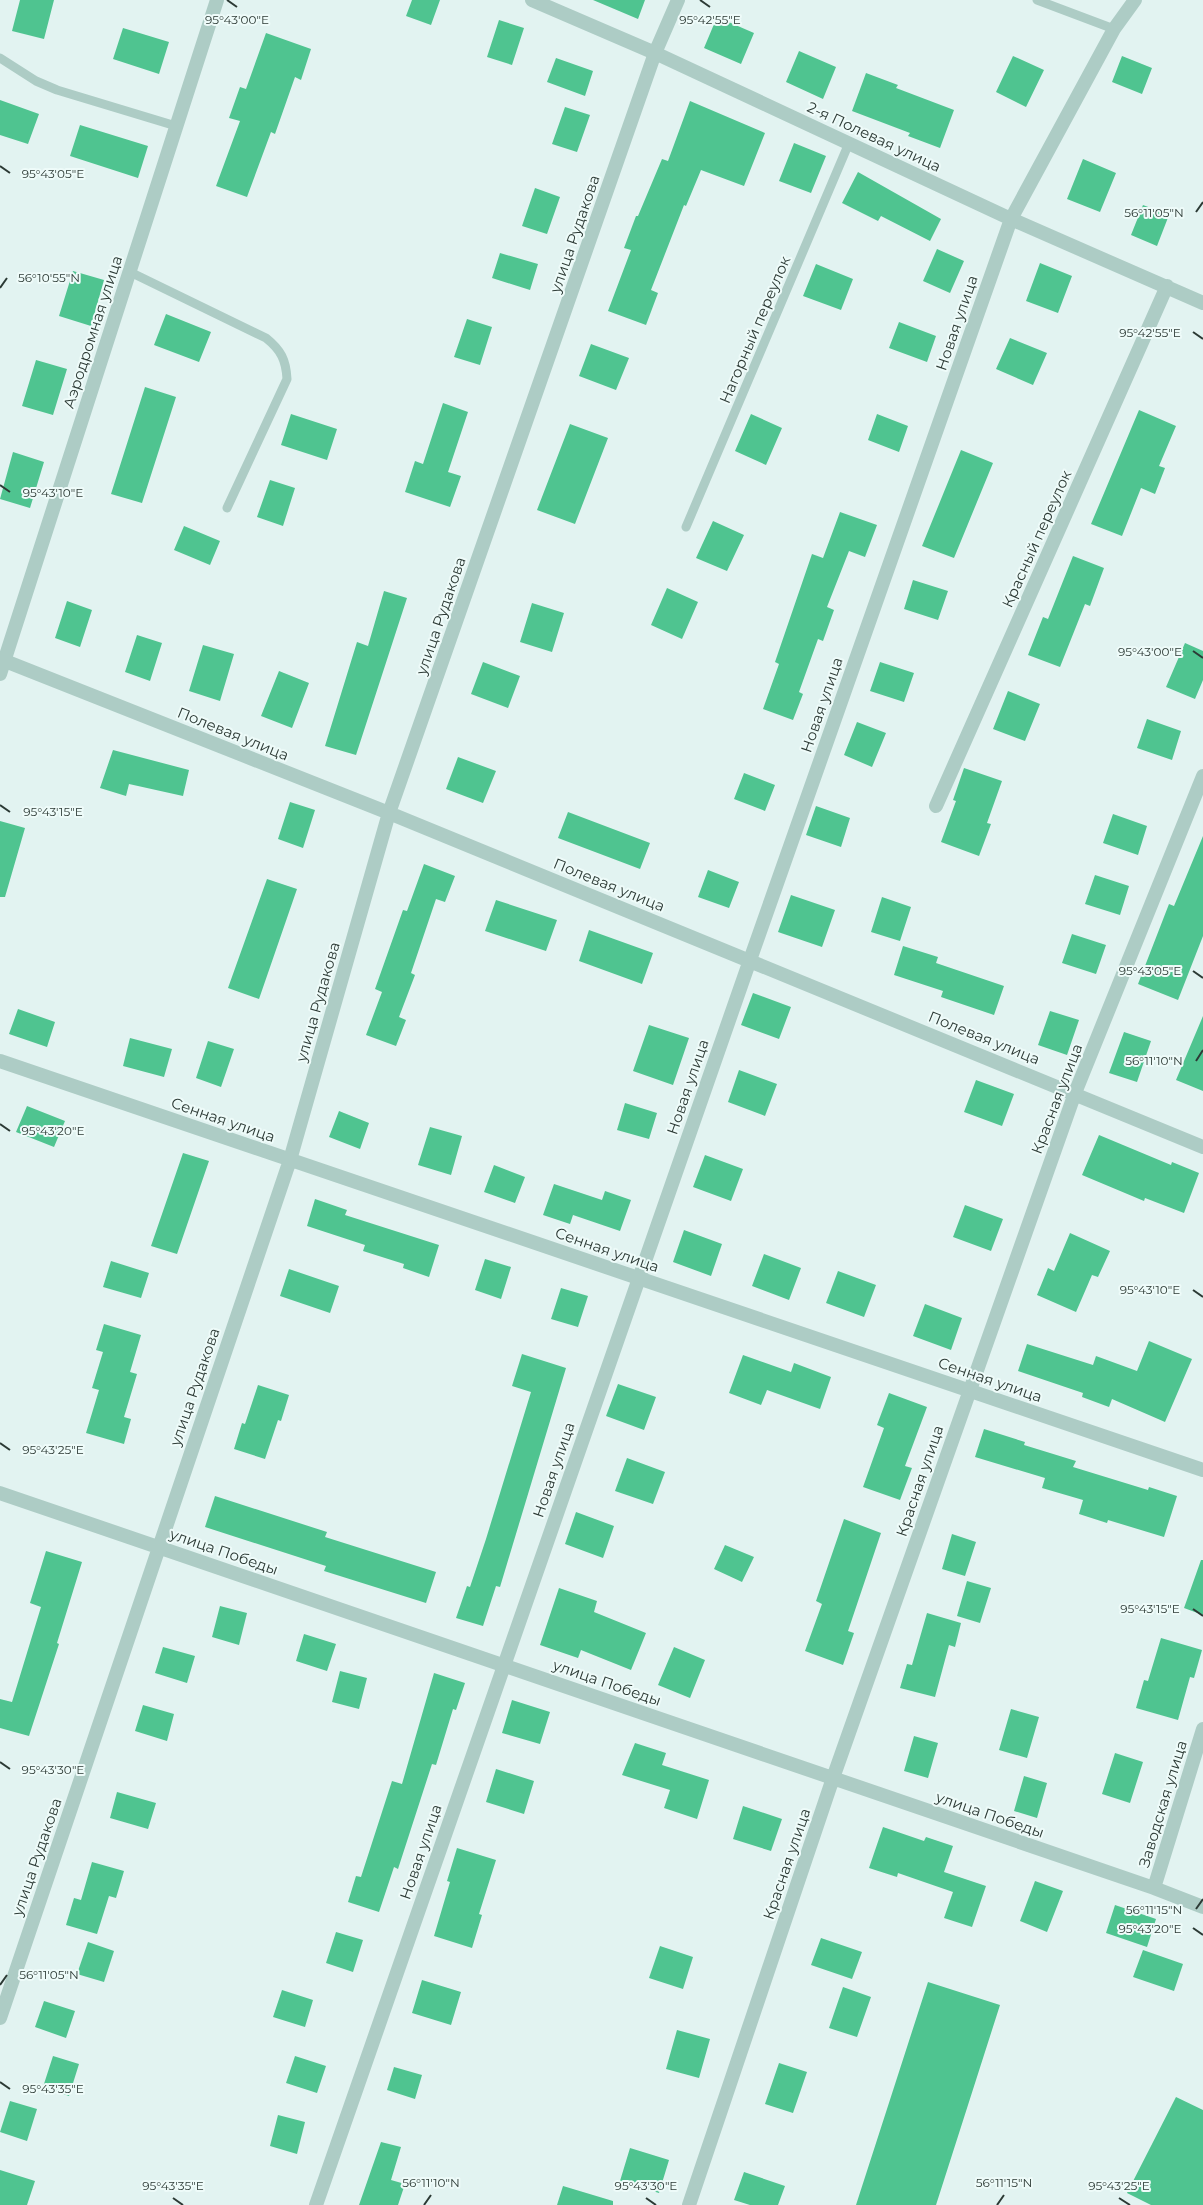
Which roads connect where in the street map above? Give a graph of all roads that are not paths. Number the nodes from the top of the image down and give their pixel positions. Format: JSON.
{"nodes":[{"id":1,"x":217,"y":0,"type":"edge"},
{"id":2,"x":532,"y":0,"type":"edge"},
{"id":3,"x":678,"y":0,"type":"edge"},
{"id":4,"x":1037,"y":0,"type":"edge"},
{"id":5,"x":1134,"y":0,"type":"edge"},
{"id":6,"x":1114,"y":29,"type":"junction"},
{"id":7,"x":655,"y":53,"type":"junction"},
{"id":8,"x":0,"y":58,"type":"edge"},
{"id":9,"x":176,"y":126,"type":"junction"},
{"id":10,"x":849,"y":143,"type":"junction"},
{"id":11,"x":1012,"y":219,"type":"junction"},
{"id":12,"x":130,"y":272,"type":"junction"},
{"id":13,"x":1167,"y":286,"type":"junction"},
{"id":14,"x":1203,"y":302,"type":"edge"},
{"id":15,"x":227,"y":508,"type":"dead end"},
{"id":16,"x":686,"y":527,"type":"dead end"},
{"id":17,"x":2,"y":659,"type":"edge"},
{"id":18,"x":0,"y":674,"type":"edge"},
{"id":19,"x":1203,"y":776,"type":"edge"},
{"id":20,"x":936,"y":806,"type":"dead end"},
{"id":21,"x":389,"y":814,"type":"junction"},
{"id":22,"x":750,"y":960,"type":"junction"},
{"id":23,"x":0,"y":1061,"type":"edge"},
{"id":24,"x":1075,"y":1093,"type":"junction"},
{"id":25,"x":1203,"y":1147,"type":"edge"},
{"id":26,"x":290,"y":1160,"type":"junction"},
{"id":27,"x":638,"y":1278,"type":"junction"},
{"id":28,"x":969,"y":1390,"type":"junction"},
{"id":29,"x":1203,"y":1470,"type":"edge"},
{"id":30,"x":0,"y":1493,"type":"edge"},
{"id":31,"x":158,"y":1547,"type":"junction"},
{"id":32,"x":503,"y":1665,"type":"junction"},
{"id":33,"x":1203,"y":1729,"type":"edge"},
{"id":34,"x":833,"y":1778,"type":"junction"},
{"id":35,"x":1154,"y":1888,"type":"junction"},
{"id":36,"x":1203,"y":1907,"type":"edge"},
{"id":37,"x":0,"y":2018,"type":"edge"},
{"id":38,"x":316,"y":2205,"type":"edge"},
{"id":39,"x":689,"y":2205,"type":"edge"}],
"edges":[{"from":1,"to":9,"type":"street","name":"Аэродромная улица"},
{"from":2,"to":7,"type":"street","name":"2-я Полевая улица"},
{"from":3,"to":7,"type":"street","name":"улица Рудакова"},
{"from":4,"to":6,"type":"lane"},
{"from":5,"to":6,"type":"street","name":"Новая улица"},
{"from":6,"to":11,"type":"street","name":"Новая улица"},
{"from":7,"to":10,"type":"street","name":"2-я Полевая улица"},
{"from":7,"to":21,"type":"street","name":"улица Рудакова"},
{"from":8,"to":9,"type":"lane"},
{"from":9,"to":12,"type":"street","name":"Аэродромная улица"},
{"from":10,"to":11,"type":"street","name":"2-я Полевая улица"},
{"from":10,"to":16,"type":"lane","name":"Нагорный переулок"},
{"from":11,"to":13,"type":"street","name":"2-я Полевая улица"},
{"from":11,"to":22,"type":"street","name":"Новая улица"},
{"from":12,"to":15,"type":"lane"},
{"from":12,"to":17,"type":"street","name":"Аэродромная улица"},
{"from":13,"to":14,"type":"street","name":"2-я Полевая улица"},
{"from":13,"to":20,"type":"street","name":"Красный переулок"},
{"from":17,"to":18,"type":"street","name":"Аэродромная улица"},
{"from":17,"to":21,"type":"street","name":"Полевая улица"},
{"from":19,"to":24,"type":"street","name":"Красная улица"},
{"from":21,"to":22,"type":"street","name":"Полевая улица"},
{"from":21,"to":26,"type":"street","name":"улица Рудакова"},
{"from":22,"to":24,"type":"street","name":"Полевая улица"},
{"from":22,"to":27,"type":"street","name":"Новая улица"},
{"from":23,"to":26,"type":"street","name":"Сенная улица"},
{"from":24,"to":25,"type":"street","name":"Полевая улица"},
{"from":24,"to":28,"type":"street","name":"Красная улица"},
{"from":26,"to":27,"type":"street","name":"Сенная улица"},
{"from":26,"to":31,"type":"street","name":"улица Рудакова"},
{"from":27,"to":28,"type":"street","name":"Сенная улица"},
{"from":27,"to":32,"type":"street","name":"Новая улица"},
{"from":28,"to":29,"type":"street","name":"Сенная улица"},
{"from":28,"to":34,"type":"street","name":"Красная улица"},
{"from":30,"to":31,"type":"street","name":"улица Победы"},
{"from":31,"to":32,"type":"street","name":"улица Победы"},
{"from":31,"to":37,"type":"street","name":"улица Рудакова"},
{"from":32,"to":34,"type":"street","name":"улица Победы"},
{"from":32,"to":38,"type":"street","name":"Новая улица"},
{"from":33,"to":35,"type":"street","name":"Заводская улица"},
{"from":34,"to":35,"type":"street","name":"улица Победы"},
{"from":34,"to":39,"type":"street","name":"Красная улица"},
{"from":35,"to":36,"type":"street","name":"улица Победы"}]}
